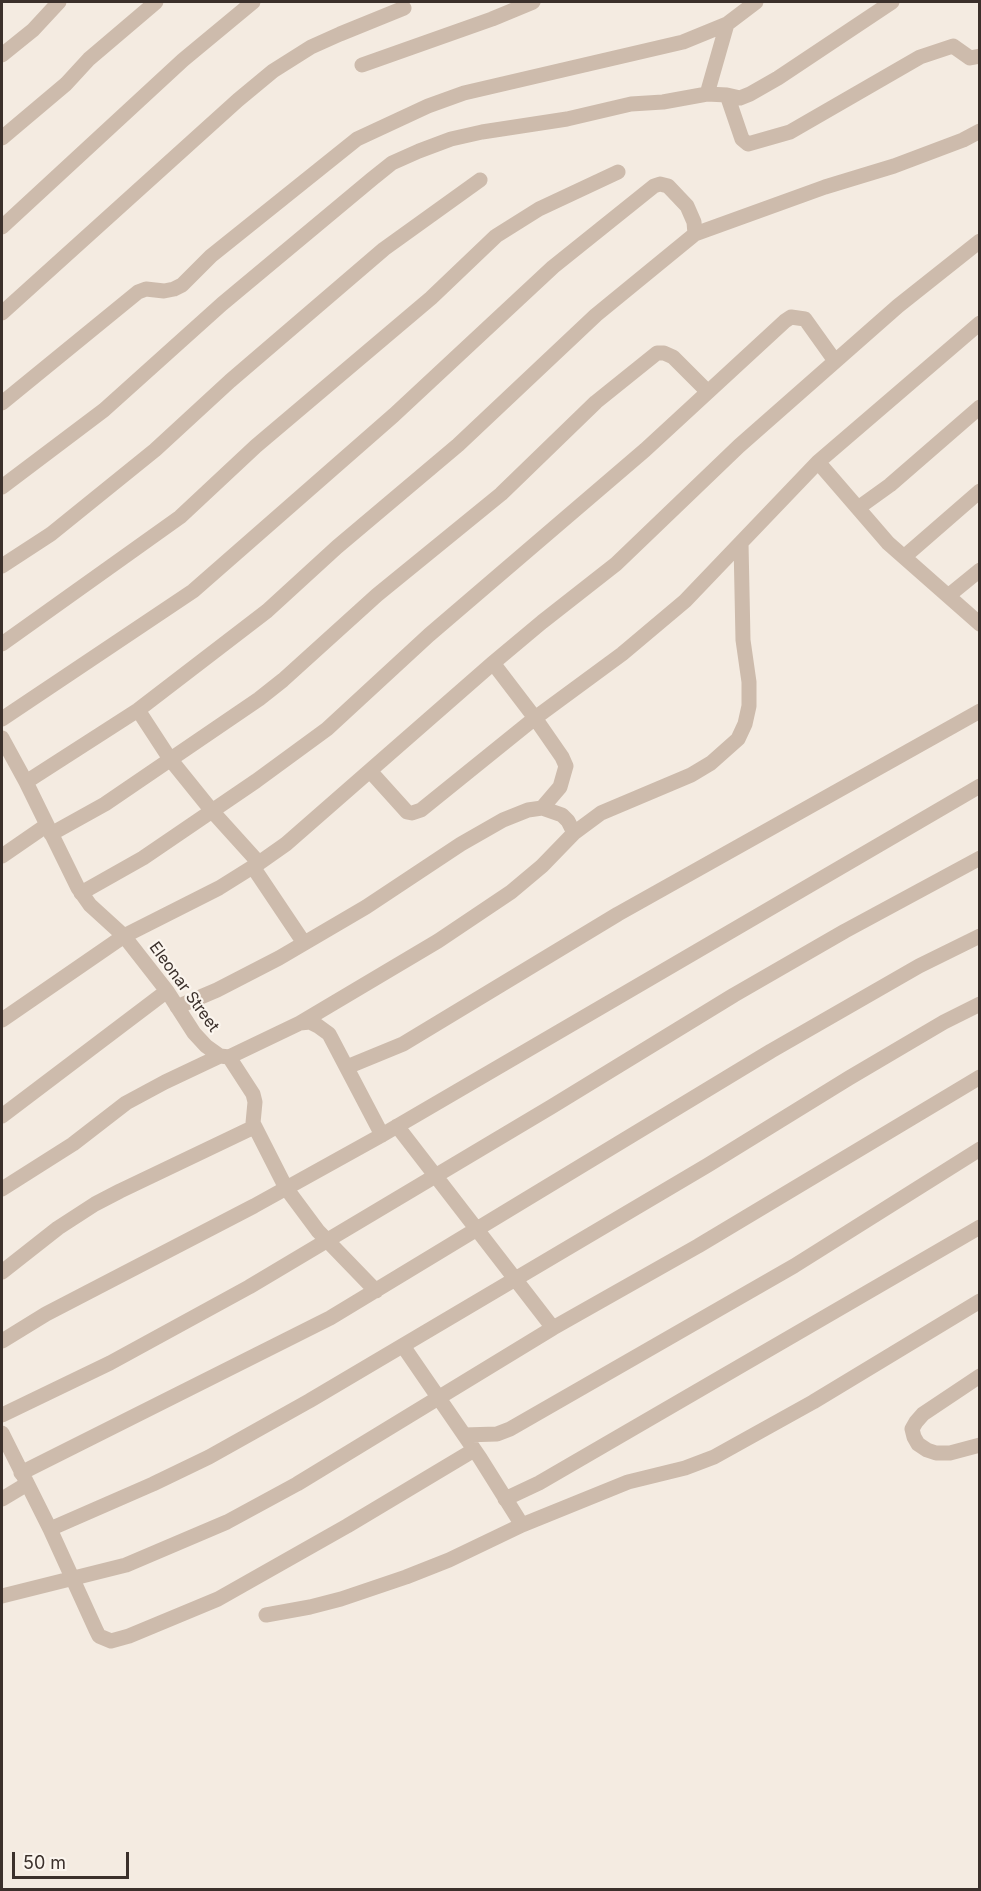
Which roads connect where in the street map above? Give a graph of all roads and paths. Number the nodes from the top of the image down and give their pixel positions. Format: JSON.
{"nodes":[{"id":1,"x":59,"y":2,"type":"edge"},
{"id":2,"x":156,"y":2,"type":"edge"},
{"id":3,"x":253,"y":2,"type":"edge"},
{"id":4,"x":532,"y":2,"type":"edge"},
{"id":5,"x":756,"y":2,"type":"edge"},
{"id":6,"x":892,"y":2,"type":"edge"},
{"id":7,"x":404,"y":8,"type":"dead end"},
{"id":8,"x":727,"y":24,"type":"junction"},
{"id":9,"x":2,"y":55,"type":"edge"},
{"id":10,"x":980,"y":56,"type":"edge"},
{"id":11,"x":362,"y":65,"type":"dead end"},
{"id":12,"x":707,"y":94,"type":"junction"},
{"id":13,"x":727,"y":95,"type":"junction"},
{"id":14,"x":980,"y":131,"type":"edge"},
{"id":15,"x":2,"y":138,"type":"edge"},
{"id":16,"x":618,"y":172,"type":"dead end"},
{"id":17,"x":480,"y":180,"type":"dead end"},
{"id":18,"x":2,"y":227,"type":"edge"},
{"id":19,"x":695,"y":234,"type":"junction"},
{"id":20,"x":980,"y":241,"type":"edge"},
{"id":21,"x":2,"y":313,"type":"edge"},
{"id":22,"x":980,"y":323,"type":"edge"},
{"id":23,"x":835,"y":361,"type":"junction"},
{"id":24,"x":707,"y":391,"type":"junction"},
{"id":25,"x":2,"y":404,"type":"edge"},
{"id":26,"x":980,"y":407,"type":"edge"},
{"id":27,"x":818,"y":462,"type":"junction"},
{"id":28,"x":2,"y":487,"type":"edge"},
{"id":29,"x":980,"y":491,"type":"edge"},
{"id":30,"x":858,"y":508,"type":"junction"},
{"id":31,"x":741,"y":543,"type":"junction"},
{"id":32,"x":904,"y":557,"type":"junction"},
{"id":33,"x":2,"y":566,"type":"edge"},
{"id":34,"x":980,"y":570,"type":"edge"},
{"id":35,"x":948,"y":596,"type":"junction"},
{"id":36,"x":980,"y":624,"type":"edge"},
{"id":37,"x":2,"y":645,"type":"edge"},
{"id":38,"x":493,"y":663,"type":"junction"},
{"id":39,"x":138,"y":710,"type":"junction"},
{"id":40,"x":980,"y":711,"type":"edge"},
{"id":41,"x":535,"y":718,"type":"junction"},
{"id":42,"x":2,"y":719,"type":"edge"},
{"id":43,"x":2,"y":738,"type":"edge"},
{"id":44,"x":170,"y":759,"type":"junction"},
{"id":45,"x":7,"y":761,"type":"edge"},
{"id":46,"x":370,"y":771,"type":"junction"},
{"id":47,"x":26,"y":782,"type":"junction"},
{"id":48,"x":980,"y":786,"type":"edge"},
{"id":49,"x":542,"y":808,"type":"junction"},
{"id":50,"x":212,"y":811,"type":"junction"},
{"id":51,"x":49,"y":830,"type":"junction"},
{"id":52,"x":574,"y":833,"type":"junction"},
{"id":53,"x":2,"y":856,"type":"edge"},
{"id":54,"x":980,"y":858,"type":"edge"},
{"id":55,"x":256,"y":865,"type":"junction"},
{"id":56,"x":81,"y":893,"type":"junction"},
{"id":57,"x":124,"y":936,"type":"junction"},
{"id":58,"x":980,"y":936,"type":"edge"},
{"id":59,"x":304,"y":943,"type":"junction"},
{"id":60,"x":167,"y":991,"type":"junction"},
{"id":61,"x":980,"y":1004,"type":"edge"},
{"id":62,"x":177,"y":1007,"type":"junction"},
{"id":63,"x":2,"y":1020,"type":"edge"},
{"id":64,"x":300,"y":1023,"type":"junction"},
{"id":65,"x":224,"y":1057,"type":"junction"},
{"id":66,"x":347,"y":1067,"type":"junction"},
{"id":67,"x":980,"y":1077,"type":"edge"},
{"id":68,"x":2,"y":1116,"type":"edge"},
{"id":69,"x":398,"y":1126,"type":"junction"},
{"id":70,"x":254,"y":1127,"type":"junction"},
{"id":71,"x":382,"y":1135,"type":"junction"},
{"id":72,"x":980,"y":1149,"type":"edge"},
{"id":73,"x":434,"y":1176,"type":"junction"},
{"id":74,"x":286,"y":1188,"type":"junction"},
{"id":75,"x":2,"y":1189,"type":"edge"},
{"id":76,"x":980,"y":1227,"type":"edge"},
{"id":77,"x":475,"y":1229,"type":"junction"},
{"id":78,"x":327,"y":1240,"type":"junction"},
{"id":79,"x":2,"y":1272,"type":"edge"},
{"id":80,"x":514,"y":1279,"type":"junction"},
{"id":81,"x":376,"y":1291,"type":"junction"},
{"id":82,"x":980,"y":1301,"type":"edge"},
{"id":83,"x":553,"y":1328,"type":"junction"},
{"id":84,"x":2,"y":1341,"type":"edge"},
{"id":85,"x":404,"y":1346,"type":"junction"},
{"id":86,"x":980,"y":1377,"type":"edge"},
{"id":87,"x":439,"y":1397,"type":"junction"},
{"id":88,"x":2,"y":1415,"type":"edge"},
{"id":89,"x":2,"y":1433,"type":"edge"},
{"id":90,"x":464,"y":1434,"type":"junction"},
{"id":91,"x":980,"y":1445,"type":"edge"},
{"id":92,"x":474,"y":1450,"type":"junction"},
{"id":93,"x":24,"y":1478,"type":"junction"},
{"id":94,"x":2,"y":1499,"type":"edge"},
{"id":95,"x":505,"y":1499,"type":"junction"},
{"id":96,"x":522,"y":1525,"type":"junction"},
{"id":97,"x":50,"y":1529,"type":"junction"},
{"id":98,"x":73,"y":1578,"type":"junction"},
{"id":99,"x":2,"y":1596,"type":"edge"},
{"id":100,"x":266,"y":1615,"type":"dead end"}],
"edges":[{"from":1,"to":9,"type":"street"},
{"from":2,"to":15,"type":"street"},
{"from":3,"to":18,"type":"street"},
{"from":4,"to":11,"type":"street"},
{"from":5,"to":8,"type":"street"},
{"from":6,"to":13,"type":"street"},
{"from":7,"to":21,"type":"street"},
{"from":8,"to":12,"type":"street"},
{"from":8,"to":25,"type":"street"},
{"from":10,"to":13,"type":"street"},
{"from":12,"to":13,"type":"street"},
{"from":12,"to":28,"type":"street"},
{"from":14,"to":19,"type":"street"},
{"from":16,"to":37,"type":"street"},
{"from":17,"to":33,"type":"street"},
{"from":19,"to":39,"type":"street"},
{"from":19,"to":42,"type":"street"},
{"from":20,"to":23,"type":"street"},
{"from":22,"to":27,"type":"street"},
{"from":23,"to":24,"type":"street"},
{"from":23,"to":38,"type":"street"},
{"from":24,"to":44,"type":"street"},
{"from":24,"to":50,"type":"street"},
{"from":26,"to":30,"type":"street"},
{"from":27,"to":30,"type":"street"},
{"from":27,"to":31,"type":"street"},
{"from":29,"to":32,"type":"street"},
{"from":30,"to":32,"type":"street"},
{"from":31,"to":41,"type":"street"},
{"from":31,"to":52,"type":"street"},
{"from":32,"to":35,"type":"street"},
{"from":34,"to":35,"type":"street"},
{"from":35,"to":36,"type":"street"},
{"from":38,"to":41,"type":"street"},
{"from":38,"to":46,"type":"street"},
{"from":39,"to":44,"type":"street"},
{"from":39,"to":47,"type":"street"},
{"from":40,"to":66,"type":"street"},
{"from":41,"to":46,"type":"street"},
{"from":41,"to":49,"type":"street"},
{"from":43,"to":45,"type":"street","name":"Eleonar Street"},
{"from":44,"to":50,"type":"street"},
{"from":44,"to":51,"type":"street"},
{"from":45,"to":47,"type":"street","name":"Eleonar Street"},
{"from":46,"to":55,"type":"street"},
{"from":47,"to":51,"type":"street","name":"Eleonar Street"},
{"from":48,"to":69,"type":"street"},
{"from":49,"to":52,"type":"street"},
{"from":49,"to":59,"type":"street"},
{"from":50,"to":55,"type":"street"},
{"from":50,"to":56,"type":"street"},
{"from":51,"to":53,"type":"street"},
{"from":51,"to":56,"type":"street","name":"Eleonar Street"},
{"from":52,"to":64,"type":"street"},
{"from":54,"to":73,"type":"street"},
{"from":55,"to":57,"type":"street"},
{"from":55,"to":59,"type":"street"},
{"from":56,"to":57,"type":"street","name":"Eleonar Street"},
{"from":57,"to":60,"type":"street","name":"Eleonar Street"},
{"from":57,"to":63,"type":"street"},
{"from":58,"to":77,"type":"street"},
{"from":59,"to":62,"type":"street"},
{"from":60,"to":62,"type":"street","name":"Eleonar Street"},
{"from":60,"to":68,"type":"street"},
{"from":61,"to":80,"type":"street"},
{"from":62,"to":65,"type":"street","name":"Eleonar Street"},
{"from":64,"to":65,"type":"street"},
{"from":64,"to":66,"type":"street"},
{"from":65,"to":70,"type":"street","name":"Eleonar Street"},
{"from":65,"to":75,"type":"street"},
{"from":66,"to":71,"type":"street"},
{"from":67,"to":83,"type":"street"},
{"from":69,"to":71,"type":"street"},
{"from":69,"to":73,"type":"street"},
{"from":70,"to":74,"type":"street"},
{"from":70,"to":79,"type":"street"},
{"from":71,"to":74,"type":"street"},
{"from":72,"to":90,"type":"street"},
{"from":73,"to":77,"type":"street"},
{"from":73,"to":78,"type":"street"},
{"from":74,"to":78,"type":"street"},
{"from":74,"to":84,"type":"street"},
{"from":76,"to":95,"type":"street"},
{"from":77,"to":80,"type":"street"},
{"from":77,"to":81,"type":"street"},
{"from":78,"to":81,"type":"street"},
{"from":78,"to":88,"type":"street"},
{"from":80,"to":83,"type":"street"},
{"from":80,"to":85,"type":"street"},
{"from":81,"to":93,"type":"street"},
{"from":82,"to":96,"type":"street"},
{"from":83,"to":87,"type":"street"},
{"from":85,"to":87,"type":"street"},
{"from":85,"to":97,"type":"street"},
{"from":86,"to":91,"type":"street"},
{"from":87,"to":90,"type":"street"},
{"from":87,"to":98,"type":"street"},
{"from":89,"to":93,"type":"street"},
{"from":90,"to":92,"type":"street"},
{"from":92,"to":95,"type":"street"},
{"from":92,"to":98,"type":"street"},
{"from":93,"to":94,"type":"street"},
{"from":93,"to":97,"type":"street"},
{"from":95,"to":96,"type":"street"},
{"from":96,"to":100,"type":"street"},
{"from":97,"to":98,"type":"street"},
{"from":98,"to":99,"type":"street"}]}
